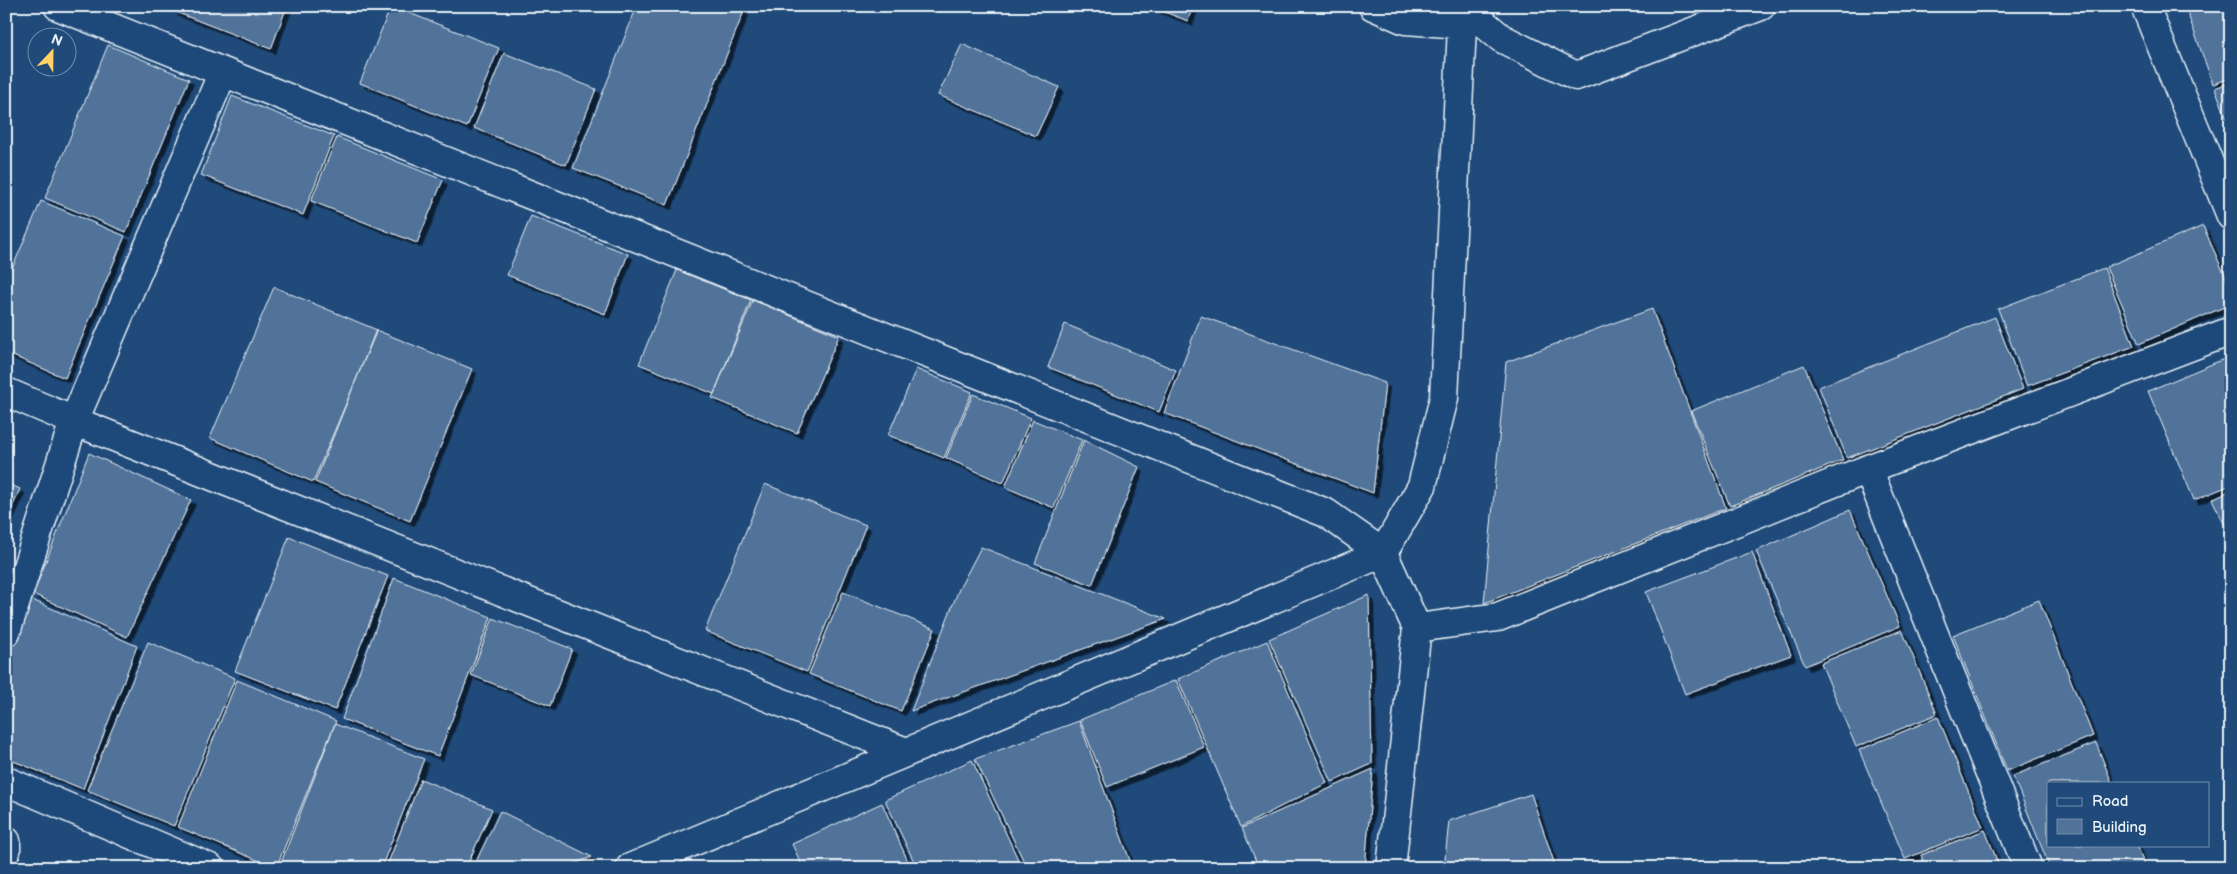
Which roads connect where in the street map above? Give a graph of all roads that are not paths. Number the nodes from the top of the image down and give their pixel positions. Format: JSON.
{"nodes":[{"id":1,"x":58,"y":6,"type":"edge"},
{"id":2,"x":1373,"y":6,"type":"edge"},
{"id":3,"x":1761,"y":6,"type":"edge"},
{"id":4,"x":2145,"y":6,"type":"edge"},
{"id":5,"x":1463,"y":12,"type":"edge"},
{"id":6,"x":223,"y":72,"type":"junction"},
{"id":7,"x":2231,"y":216,"type":"edge"},
{"id":8,"x":2231,"y":331,"type":"edge"},
{"id":9,"x":6,"y":392,"type":"edge"},
{"id":10,"x":74,"y":421,"type":"junction"},
{"id":11,"x":1868,"y":469,"type":"junction"},
{"id":12,"x":1383,"y":553,"type":"junction"},
{"id":13,"x":1417,"y":628,"type":"junction"},
{"id":14,"x":6,"y":632,"type":"edge"},
{"id":15,"x":906,"y":752,"type":"junction"},
{"id":16,"x":6,"y":780,"type":"edge"},
{"id":17,"x":6,"y":841,"type":"edge"},
{"id":18,"x":6,"y":851,"type":"edge"},
{"id":19,"x":210,"y":868,"type":"edge"},
{"id":20,"x":630,"y":868,"type":"edge"},
{"id":21,"x":1391,"y":868,"type":"edge"},
{"id":22,"x":2028,"y":868,"type":"edge"}],
"edges":[{"from":1,"to":6,"type":"street"},
{"from":2,"to":5,"type":"street"},
{"from":3,"to":5,"type":"street"},
{"from":4,"to":7,"type":"street"},
{"from":5,"to":12,"type":"street"},
{"from":6,"to":10,"type":"street"},
{"from":6,"to":12,"type":"street"},
{"from":8,"to":11,"type":"street"},
{"from":9,"to":10,"type":"street"},
{"from":10,"to":14,"type":"street"},
{"from":10,"to":15,"type":"street"},
{"from":11,"to":13,"type":"street"},
{"from":11,"to":22,"type":"street"},
{"from":12,"to":13,"type":"street"},
{"from":12,"to":15,"type":"street"},
{"from":13,"to":21,"type":"street"},
{"from":15,"to":20,"type":"street"},
{"from":16,"to":19,"type":"street"},
{"from":17,"to":18,"type":"street"}]}
